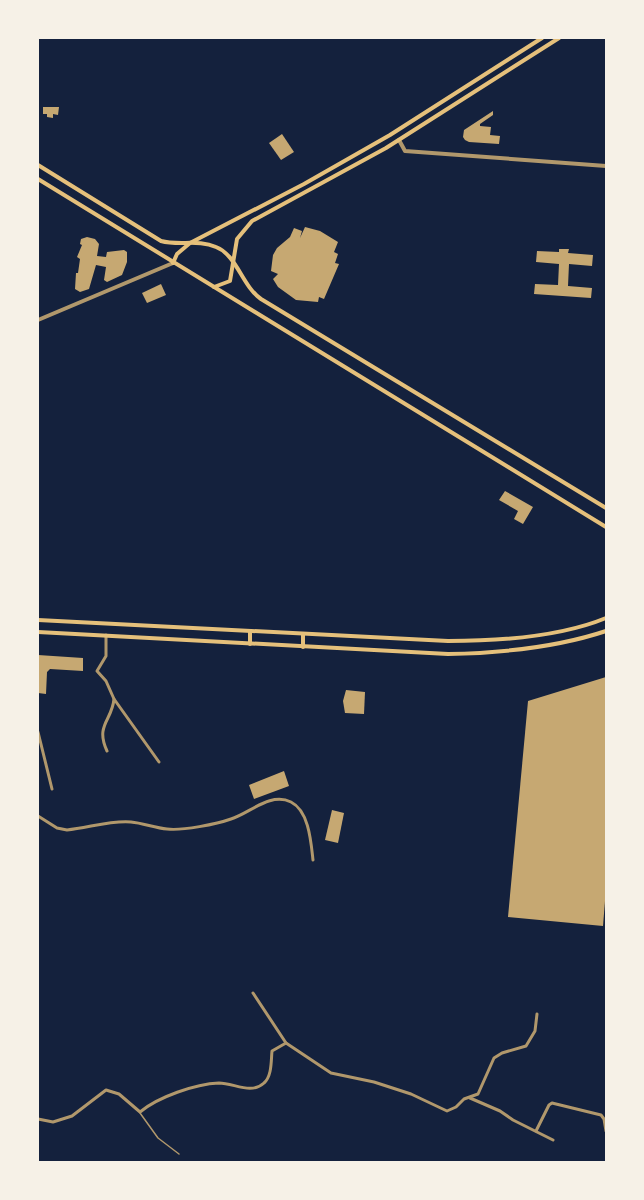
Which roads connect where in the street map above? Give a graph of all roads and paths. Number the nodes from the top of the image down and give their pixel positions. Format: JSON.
{"nodes":[{"id":1,"x":543,"y":38,"type":"edge"},
{"id":2,"x":560,"y":38,"type":"edge"},
{"id":3,"x":399,"y":140,"type":"junction"},
{"id":4,"x":38,"y":165,"type":"edge"},
{"id":5,"x":606,"y":166,"type":"edge"},
{"id":6,"x":38,"y":179,"type":"edge"},
{"id":7,"x":190,"y":243,"type":"junction"},
{"id":8,"x":233,"y":261,"type":"junction"},
{"id":9,"x":173,"y":263,"type":"junction"},
{"id":10,"x":214,"y":287,"type":"junction"},
{"id":11,"x":38,"y":320,"type":"edge"},
{"id":12,"x":606,"y":508,"type":"edge"},
{"id":13,"x":606,"y":527,"type":"edge"},
{"id":14,"x":606,"y":618,"type":"edge"},
{"id":15,"x":38,"y":620,"type":"edge"},
{"id":16,"x":606,"y":631,"type":"edge"},
{"id":17,"x":38,"y":632,"type":"edge"},
{"id":18,"x":250,"y":632,"type":"junction"},
{"id":19,"x":106,"y":635,"type":"junction"},
{"id":20,"x":303,"y":635,"type":"junction"},
{"id":21,"x":250,"y":644,"type":"junction"},
{"id":22,"x":303,"y":647,"type":"junction"},
{"id":23,"x":114,"y":699,"type":"junction"},
{"id":24,"x":38,"y":732,"type":"edge"},
{"id":25,"x":107,"y":751,"type":"dead end"},
{"id":26,"x":159,"y":762,"type":"dead end"},
{"id":27,"x":52,"y":789,"type":"dead end"},
{"id":28,"x":38,"y":816,"type":"edge"},
{"id":29,"x":313,"y":860,"type":"dead end"},
{"id":30,"x":253,"y":993,"type":"dead end"},
{"id":31,"x":537,"y":1014,"type":"dead end"},
{"id":32,"x":285,"y":1043,"type":"junction"},
{"id":33,"x":468,"y":1097,"type":"junction"},
{"id":34,"x":140,"y":1112,"type":"junction"},
{"id":35,"x":38,"y":1119,"type":"edge"},
{"id":36,"x":536,"y":1131,"type":"junction"},
{"id":37,"x":606,"y":1131,"type":"edge"},
{"id":38,"x":553,"y":1140,"type":"dead end"},
{"id":39,"x":179,"y":1154,"type":"dead end"}],
"edges":[{"from":1,"to":7,"type":"main road"},
{"from":2,"to":3,"type":"main road"},
{"from":3,"to":5,"type":"street"},
{"from":3,"to":8,"type":"main road"},
{"from":4,"to":7,"type":"main road"},
{"from":6,"to":9,"type":"main road"},
{"from":7,"to":8,"type":"main road"},
{"from":7,"to":9,"type":"main road"},
{"from":8,"to":10,"type":"main road"},
{"from":8,"to":12,"type":"main road"},
{"from":9,"to":10,"type":"main road"},
{"from":9,"to":11,"type":"street"},
{"from":10,"to":13,"type":"main road"},
{"from":14,"to":20,"type":"main road"},
{"from":15,"to":18,"type":"main road"},
{"from":16,"to":22,"type":"main road"},
{"from":17,"to":19,"type":"main road"},
{"from":18,"to":20,"type":"main road"},
{"from":18,"to":21,"type":"main road"},
{"from":19,"to":21,"type":"main road"},
{"from":19,"to":23,"type":"street"},
{"from":20,"to":22,"type":"main road"},
{"from":21,"to":22,"type":"main road"},
{"from":23,"to":25,"type":"street"},
{"from":23,"to":26,"type":"street"},
{"from":24,"to":27,"type":"street"},
{"from":28,"to":29,"type":"street"},
{"from":30,"to":32,"type":"street"},
{"from":31,"to":33,"type":"street"},
{"from":32,"to":33,"type":"street"},
{"from":32,"to":34,"type":"street"},
{"from":33,"to":36,"type":"street"},
{"from":34,"to":35,"type":"street"},
{"from":34,"to":39,"type":"lane"},
{"from":36,"to":37,"type":"street"},
{"from":36,"to":38,"type":"street"}]}
